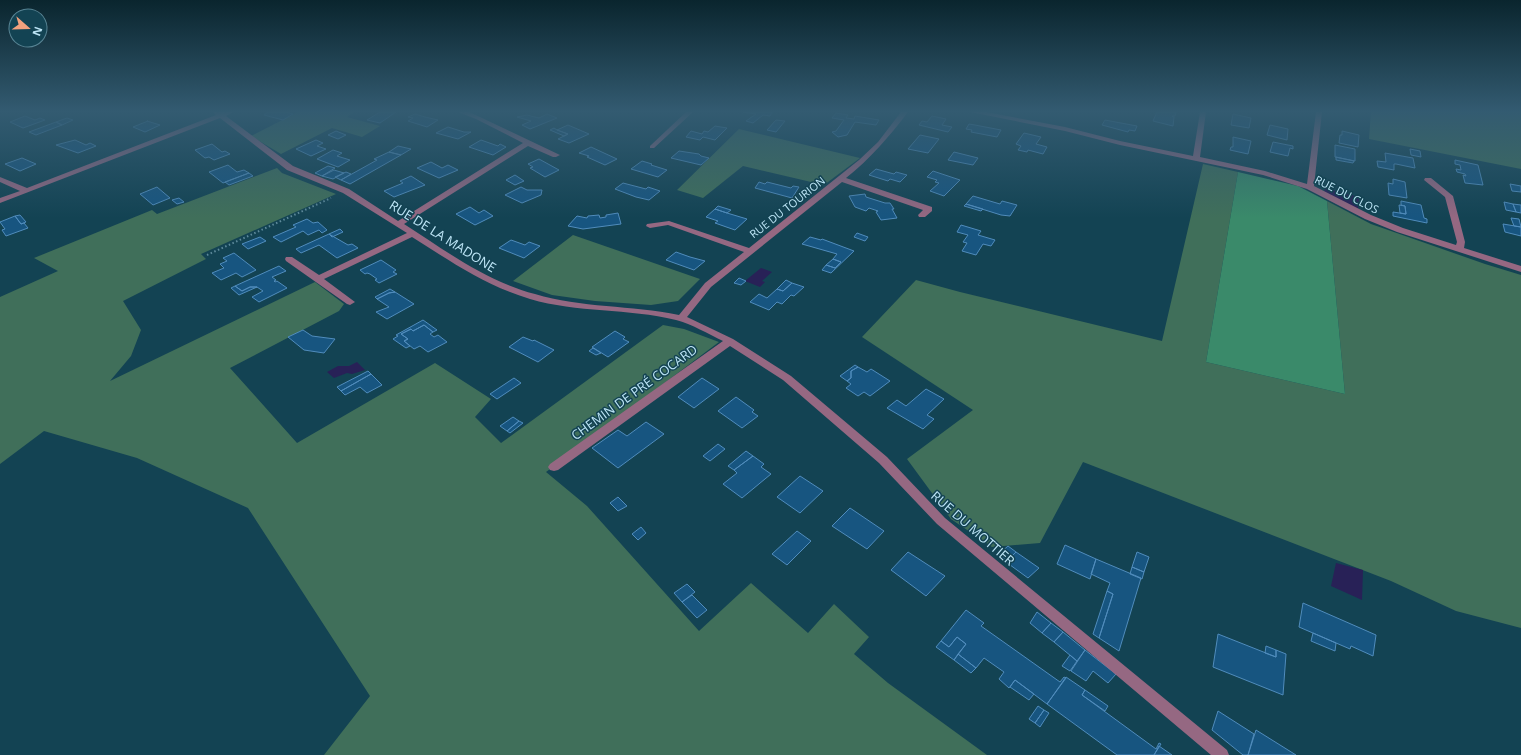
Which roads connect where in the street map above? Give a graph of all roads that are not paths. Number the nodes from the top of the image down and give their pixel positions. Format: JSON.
{"nodes":[{"id":1,"x":136,"y":147,"type":"edge"},
{"id":2,"x":260,"y":147,"type":"edge"},
{"id":3,"x":521,"y":147,"type":"edge"},
{"id":4,"x":538,"y":147,"type":"edge"},
{"id":5,"x":876,"y":147,"type":"edge"},
{"id":6,"x":1141,"y":147,"type":"edge"},
{"id":7,"x":1198,"y":147,"type":"edge"},
{"id":8,"x":1315,"y":147,"type":"edge"},
{"id":9,"x":556,"y":155,"type":"dead end"},
{"id":10,"x":1196,"y":158,"type":"junction"},
{"id":11,"x":0,"y":179,"type":"edge"},
{"id":12,"x":842,"y":179,"type":"junction"},
{"id":13,"x":1428,"y":180,"type":"dead end"},
{"id":14,"x":1310,"y":187,"type":"junction"},
{"id":15,"x":27,"y":191,"type":"junction"},
{"id":16,"x":0,"y":201,"type":"edge"},
{"id":17,"x":922,"y":215,"type":"dead end"},
{"id":18,"x":400,"y":224,"type":"junction"},
{"id":19,"x":650,"y":226,"type":"dead end"},
{"id":20,"x":412,"y":234,"type":"junction"},
{"id":21,"x":750,"y":250,"type":"junction"},
{"id":22,"x":1460,"y":250,"type":"junction"},
{"id":23,"x":289,"y":259,"type":"dead end"},
{"id":24,"x":1521,"y":269,"type":"edge"},
{"id":25,"x":318,"y":279,"type":"junction"},
{"id":26,"x":350,"y":302,"type":"dead end"},
{"id":27,"x":681,"y":318,"type":"junction"},
{"id":28,"x":730,"y":341,"type":"junction"},
{"id":29,"x":554,"y":467,"type":"dead end"},
{"id":30,"x":1222,"y":755,"type":"edge"}],
"edges":[{"from":1,"to":15,"type":"street"},
{"from":2,"to":18,"type":"street","name":"RUE DE LA MADONE"},
{"from":3,"to":18,"type":"street"},
{"from":4,"to":9,"type":"street"},
{"from":5,"to":12,"type":"street","name":"RUE DU TOURION"},
{"from":6,"to":10,"type":"street","name":"RUE DU CLOS"},
{"from":7,"to":10,"type":"street"},
{"from":8,"to":14,"type":"street"},
{"from":10,"to":14,"type":"street","name":"RUE DU CLOS"},
{"from":11,"to":15,"type":"street"},
{"from":12,"to":17,"type":"street"},
{"from":12,"to":21,"type":"street","name":"RUE DU TOURION"},
{"from":13,"to":22,"type":"street"},
{"from":14,"to":22,"type":"street","name":"RUE DU CLOS"},
{"from":15,"to":16,"type":"street"},
{"from":18,"to":20,"type":"street","name":"RUE DE LA MADONE"},
{"from":19,"to":21,"type":"street"},
{"from":20,"to":25,"type":"street"},
{"from":20,"to":27,"type":"street","name":"RUE DE LA MADONE"},
{"from":21,"to":27,"type":"street","name":"RUE DU TOURION"},
{"from":22,"to":24,"type":"street","name":"RUE DU CLOS"},
{"from":23,"to":25,"type":"street"},
{"from":25,"to":26,"type":"street"},
{"from":27,"to":28,"type":"street","name":"RUE DU MOTTIER"},
{"from":28,"to":29,"type":"street","name":"CHEMIN DE PRÉ COCARD"},
{"from":28,"to":30,"type":"street","name":"RUE DU MOTTIER"}]}
